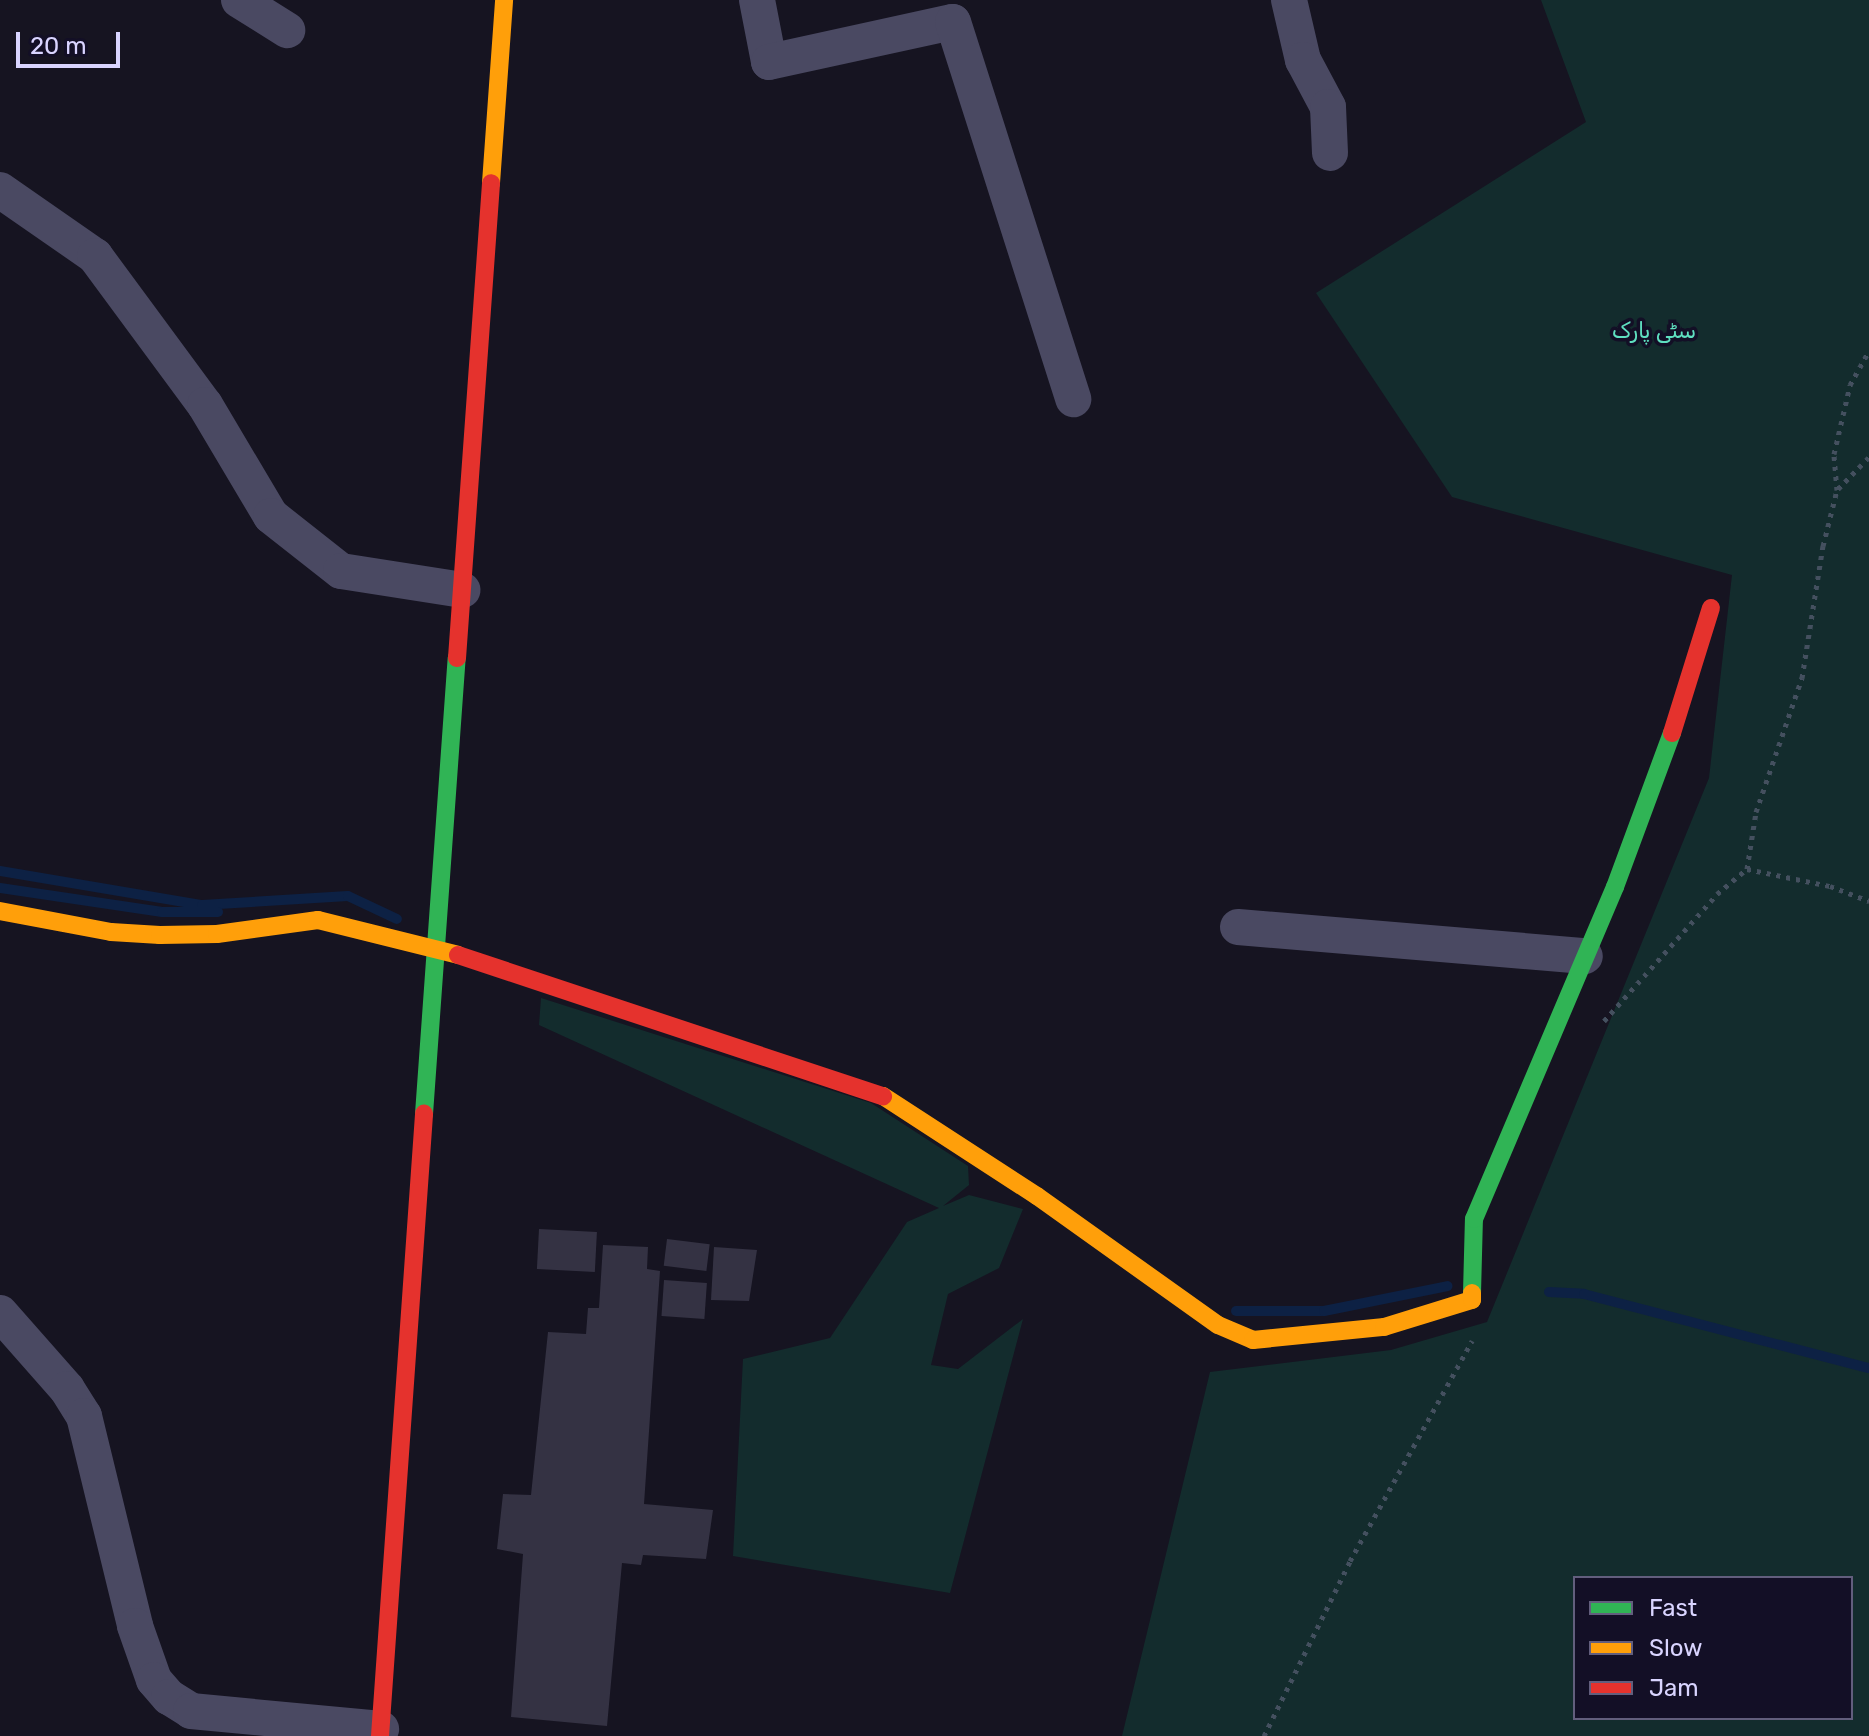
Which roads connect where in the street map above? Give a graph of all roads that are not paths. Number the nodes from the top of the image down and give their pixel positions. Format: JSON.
{"nodes":[{"id":1,"x":239,"y":0,"type":"edge"},
{"id":2,"x":504,"y":0,"type":"edge"},
{"id":3,"x":757,"y":0,"type":"edge"},
{"id":4,"x":1289,"y":0,"type":"edge"},
{"id":5,"x":287,"y":30,"type":"dead end"},
{"id":6,"x":1330,"y":153,"type":"dead end"},
{"id":7,"x":0,"y":190,"type":"edge"},
{"id":8,"x":1073,"y":399,"type":"dead end"},
{"id":9,"x":463,"y":590,"type":"junction"},
{"id":10,"x":1711,"y":608,"type":"dead end"},
{"id":11,"x":0,"y":911,"type":"edge"},
{"id":12,"x":1238,"y":927,"type":"dead end"},
{"id":13,"x":438,"y":949,"type":"junction"},
{"id":14,"x":1585,"y":956,"type":"junction"},
{"id":15,"x":0,"y":1313,"type":"edge"},
{"id":16,"x":381,"y":1732,"type":"edge"}],
"edges":[{"from":1,"to":5,"type":"street"},
{"from":2,"to":9,"type":"street"},
{"from":3,"to":8,"type":"street"},
{"from":4,"to":6,"type":"street"},
{"from":7,"to":9,"type":"street"},
{"from":9,"to":13,"type":"street"},
{"from":10,"to":14,"type":"street"},
{"from":11,"to":13,"type":"street"},
{"from":12,"to":14,"type":"street"},
{"from":13,"to":14,"type":"street"},
{"from":13,"to":16,"type":"street"},
{"from":15,"to":16,"type":"street"}]}
